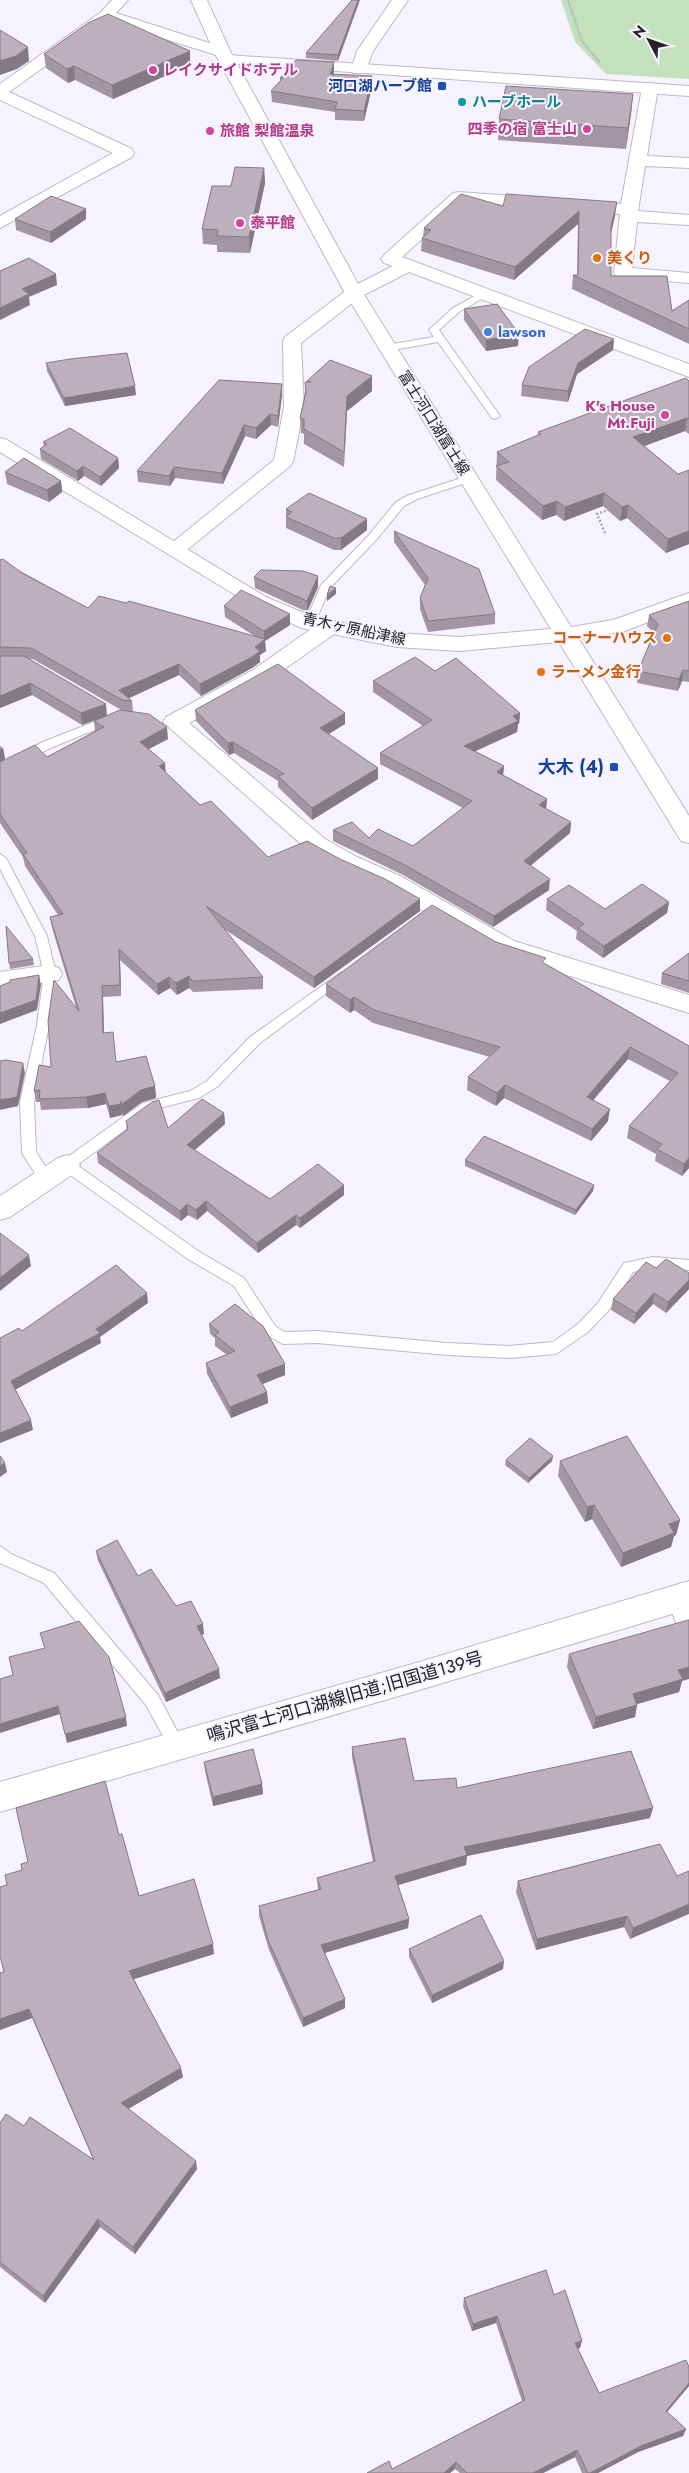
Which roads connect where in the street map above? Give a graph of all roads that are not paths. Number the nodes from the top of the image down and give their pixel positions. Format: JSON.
{"nodes":[{"id":1,"x":120,"y":0,"type":"edge"},
{"id":2,"x":199,"y":0,"type":"edge"},
{"id":3,"x":400,"y":0,"type":"edge"},
{"id":4,"x":106,"y":14,"type":"junction"},
{"id":5,"x":225,"y":56,"type":"junction"},
{"id":6,"x":359,"y":70,"type":"junction"},
{"id":7,"x":650,"y":88,"type":"junction"},
{"id":8,"x":689,"y":91,"type":"edge"},
{"id":9,"x":0,"y":93,"type":"edge"},
{"id":10,"x":636,"y":160,"type":"junction"},
{"id":11,"x":689,"y":163,"type":"edge"},
{"id":12,"x":628,"y":213,"type":"junction"},
{"id":13,"x":689,"y":220,"type":"edge"},
{"id":14,"x":0,"y":223,"type":"edge"},
{"id":15,"x":408,"y":265,"type":"junction"},
{"id":16,"x":689,"y":278,"type":"edge"},
{"id":17,"x":354,"y":293,"type":"junction"},
{"id":18,"x":486,"y":294,"type":"junction"},
{"id":19,"x":440,"y":339,"type":"junction"},
{"id":20,"x":387,"y":348,"type":"junction"},
{"id":21,"x":689,"y":371,"type":"edge"},
{"id":22,"x":494,"y":416,"type":"dead end"},
{"id":23,"x":0,"y":444,"type":"edge"},
{"id":24,"x":468,"y":480,"type":"junction"},
{"id":25,"x":175,"y":550,"type":"junction"},
{"id":26,"x":689,"y":599,"type":"edge"},
{"id":27,"x":320,"y":625,"type":"junction"},
{"id":28,"x":563,"y":635,"type":"junction"},
{"id":29,"x":103,"y":706,"type":"edge"},
{"id":30,"x":0,"y":769,"type":"edge"},
{"id":31,"x":689,"y":835,"type":"edge"},
{"id":32,"x":0,"y":858,"type":"edge"},
{"id":33,"x":348,"y":971,"type":"edge"},
{"id":34,"x":50,"y":974,"type":"junction"},
{"id":35,"x":0,"y":981,"type":"edge"},
{"id":36,"x":689,"y":1004,"type":"edge"},
{"id":37,"x":57,"y":1172,"type":"junction"},
{"id":38,"x":0,"y":1210,"type":"edge"},
{"id":39,"x":689,"y":1265,"type":"edge"},
{"id":40,"x":0,"y":1552,"type":"edge"},
{"id":41,"x":687,"y":1604,"type":"edge"},
{"id":42,"x":177,"y":1746,"type":"junction"},
{"id":43,"x":0,"y":1797,"type":"edge"}],
"edges":[{"from":1,"to":4,"type":"street"},
{"from":2,"to":5,"type":"street","name":"富士河口湖富士線"},
{"from":3,"to":6,"type":"street"},
{"from":4,"to":5,"type":"street"},
{"from":4,"to":9,"type":"street"},
{"from":5,"to":6,"type":"street"},
{"from":5,"to":17,"type":"street","name":"富士河口湖富士線"},
{"from":6,"to":7,"type":"street"},
{"from":7,"to":8,"type":"street"},
{"from":7,"to":10,"type":"street"},
{"from":9,"to":14,"type":"street"},
{"from":10,"to":11,"type":"street"},
{"from":10,"to":12,"type":"street"},
{"from":12,"to":13,"type":"street"},
{"from":12,"to":15,"type":"street"},
{"from":12,"to":16,"type":"street"},
{"from":15,"to":17,"type":"street"},
{"from":15,"to":18,"type":"street"},
{"from":17,"to":20,"type":"street","name":"富士河口湖富士線"},
{"from":17,"to":25,"type":"street"},
{"from":18,"to":19,"type":"lane"},
{"from":18,"to":21,"type":"street"},
{"from":19,"to":20,"type":"lane"},
{"from":19,"to":22,"type":"lane"},
{"from":20,"to":24,"type":"street","name":"富士河口湖富士線"},
{"from":23,"to":25,"type":"street","name":"青木ヶ原船津線"},
{"from":24,"to":27,"type":"lane"},
{"from":24,"to":28,"type":"street","name":"富士河口湖富士線"},
{"from":25,"to":27,"type":"street","name":"青木ヶ原船津線"},
{"from":26,"to":28,"type":"street","name":"青木ヶ原船津線"},
{"from":27,"to":28,"type":"street","name":"青木ヶ原船津線"},
{"from":27,"to":36,"type":"street"},
{"from":28,"to":31,"type":"street","name":"富士河口湖富士線"},
{"from":29,"to":30,"type":"lane"},
{"from":32,"to":34,"type":"lane"},
{"from":33,"to":37,"type":"lane"},
{"from":34,"to":35,"type":"street"},
{"from":34,"to":37,"type":"lane"},
{"from":37,"to":38,"type":"street"},
{"from":37,"to":39,"type":"lane"},
{"from":40,"to":42,"type":"lane"},
{"from":41,"to":42,"type":"street","name":"鳴沢富士河口湖線旧道;旧国道139号"},
{"from":42,"to":43,"type":"street","name":"鳴沢富士河口湖線旧道;旧国道139号"}]}
